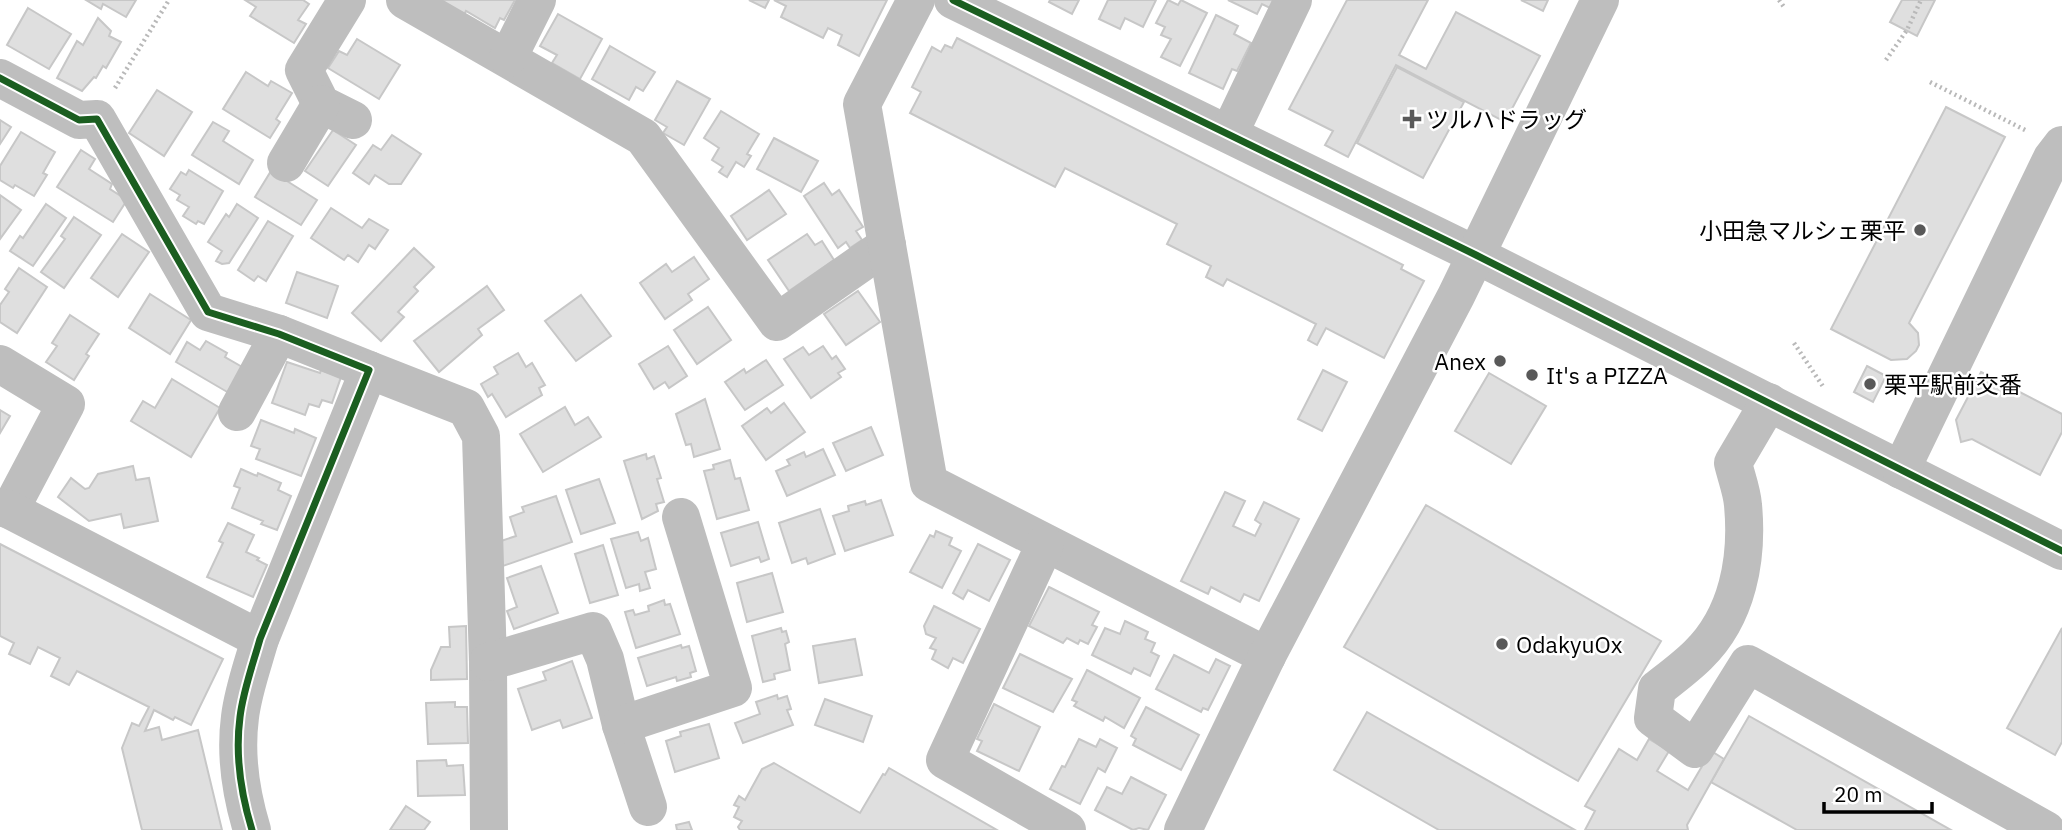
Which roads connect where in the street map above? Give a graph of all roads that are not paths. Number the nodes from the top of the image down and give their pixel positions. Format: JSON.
{"nodes":[{"id":1,"x":347,"y":0,"type":"edge"},
{"id":2,"x":405,"y":0,"type":"edge"},
{"id":3,"x":537,"y":0,"type":"edge"},
{"id":4,"x":916,"y":0,"type":"edge"},
{"id":5,"x":953,"y":0,"type":"edge"},
{"id":6,"x":1293,"y":0,"type":"edge"},
{"id":7,"x":1600,"y":0,"type":"edge"},
{"id":8,"x":508,"y":58,"type":"junction"},
{"id":9,"x":0,"y":78,"type":"edge"},
{"id":10,"x":1229,"y":134,"type":"junction"},
{"id":11,"x":2061,"y":146,"type":"edge"},
{"id":12,"x":286,"y":163,"type":"dead end"},
{"id":13,"x":887,"y":245,"type":"junction"},
{"id":14,"x":1476,"y":255,"type":"junction"},
{"id":15,"x":279,"y":334,"type":"junction"},
{"id":16,"x":0,"y":364,"type":"edge"},
{"id":17,"x":369,"y":370,"type":"junction"},
{"id":18,"x":1769,"y":402,"type":"junction"},
{"id":19,"x":237,"y":412,"type":"dead end"},
{"id":20,"x":1902,"y":470,"type":"junction"},
{"id":21,"x":5,"y":508,"type":"edge"},
{"id":22,"x":681,"y":517,"type":"dead end"},
{"id":23,"x":1045,"y":544,"type":"junction"},
{"id":24,"x":2062,"y":551,"type":"edge"},
{"id":25,"x":260,"y":639,"type":"junction"},
{"id":26,"x":1267,"y":656,"type":"junction"},
{"id":27,"x":488,"y":662,"type":"junction"},
{"id":28,"x":621,"y":724,"type":"junction"},
{"id":29,"x":648,"y":807,"type":"dead end"},
{"id":30,"x":251,"y":830,"type":"edge"},
{"id":31,"x":489,"y":830,"type":"edge"},
{"id":32,"x":1067,"y":830,"type":"edge"},
{"id":33,"x":1183,"y":830,"type":"edge"},
{"id":34,"x":2046,"y":830,"type":"edge"}],
"edges":[{"from":1,"to":12,"type":"street"},
{"from":2,"to":8,"type":"street"},
{"from":3,"to":8,"type":"street"},
{"from":4,"to":13,"type":"street"},
{"from":5,"to":10,"type":"street"},
{"from":6,"to":10,"type":"street"},
{"from":7,"to":14,"type":"street"},
{"from":8,"to":13,"type":"street"},
{"from":9,"to":15,"type":"street"},
{"from":10,"to":14,"type":"street"},
{"from":11,"to":20,"type":"street"},
{"from":13,"to":23,"type":"street"},
{"from":14,"to":18,"type":"street"},
{"from":14,"to":26,"type":"street"},
{"from":15,"to":17,"type":"street"},
{"from":15,"to":19,"type":"street"},
{"from":16,"to":21,"type":"street"},
{"from":17,"to":25,"type":"street"},
{"from":17,"to":27,"type":"street"},
{"from":18,"to":20,"type":"street"},
{"from":18,"to":34,"type":"street"},
{"from":20,"to":24,"type":"street"},
{"from":21,"to":25,"type":"street"},
{"from":22,"to":28,"type":"street"},
{"from":23,"to":26,"type":"street"},
{"from":23,"to":32,"type":"street"},
{"from":25,"to":30,"type":"street"},
{"from":26,"to":33,"type":"street"},
{"from":27,"to":28,"type":"street"},
{"from":27,"to":31,"type":"street"},
{"from":28,"to":29,"type":"street"}]}
